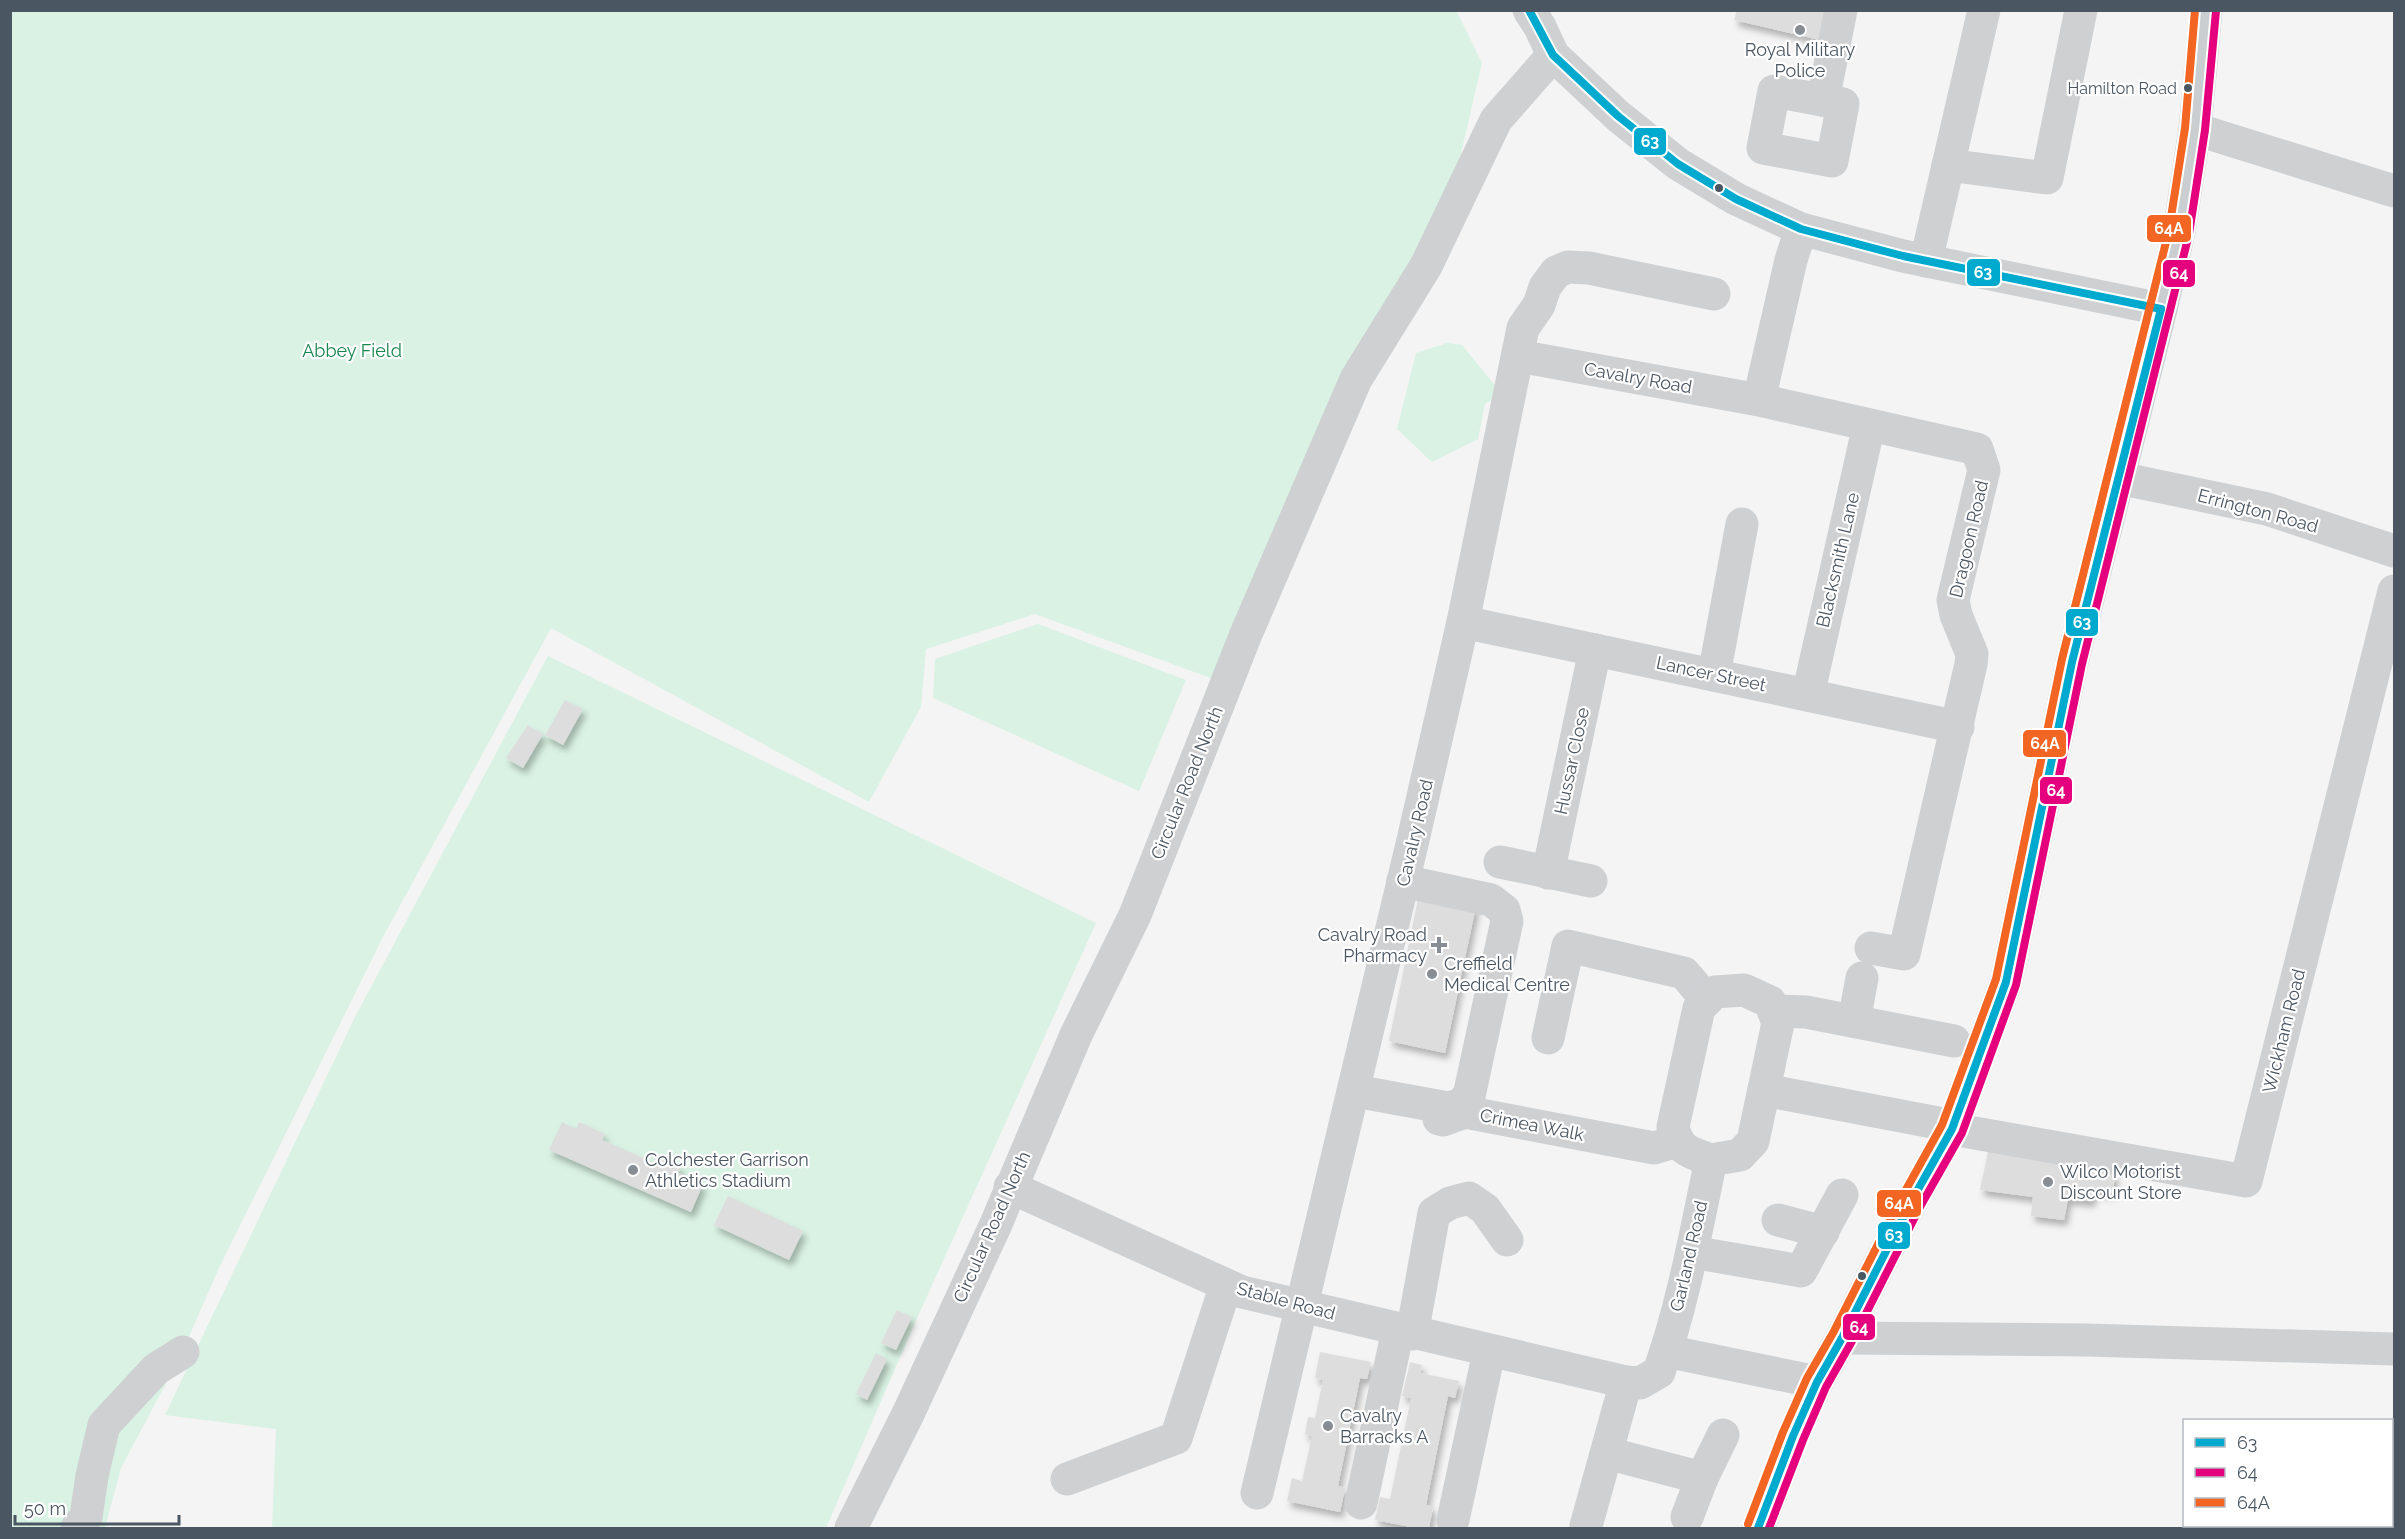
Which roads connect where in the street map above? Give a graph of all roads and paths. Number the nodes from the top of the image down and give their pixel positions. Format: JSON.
{"nodes":[{"id":1,"x":1529,"y":10,"type":"edge"},
{"id":2,"x":1841,"y":10,"type":"edge"},
{"id":3,"x":1984,"y":10,"type":"edge"},
{"id":4,"x":2081,"y":10,"type":"edge"},
{"id":5,"x":2206,"y":10,"type":"edge"},
{"id":6,"x":1552,"y":55,"type":"junction"},
{"id":7,"x":1823,"y":100,"type":"dead end"},
{"id":8,"x":2195,"y":129,"type":"junction"},
{"id":9,"x":1948,"y":165,"type":"junction"},
{"id":10,"x":2394,"y":191,"type":"edge"},
{"id":11,"x":1801,"y":229,"type":"junction"},
{"id":12,"x":1926,"y":261,"type":"junction"},
{"id":13,"x":1714,"y":294,"type":"dead end"},
{"id":14,"x":2161,"y":309,"type":"junction"},
{"id":15,"x":1521,"y":342,"type":"junction"},
{"id":16,"x":1759,"y":400,"type":"junction"},
{"id":17,"x":1869,"y":425,"type":"junction"},
{"id":18,"x":2119,"y":478,"type":"junction"},
{"id":19,"x":1742,"y":524,"type":"dead end"},
{"id":20,"x":2394,"y":550,"type":"edge"},
{"id":21,"x":2394,"y":591,"type":"edge"},
{"id":22,"x":1463,"y":622,"type":"junction"},
{"id":23,"x":1595,"y":650,"type":"junction"},
{"id":24,"x":1714,"y":675,"type":"junction"},
{"id":25,"x":1808,"y":695,"type":"junction"},
{"id":26,"x":1958,"y":727,"type":"junction"},
{"id":27,"x":1500,"y":862,"type":"dead end"},
{"id":28,"x":1548,"y":873,"type":"junction"},
{"id":29,"x":1403,"y":881,"type":"junction"},
{"id":30,"x":1591,"y":881,"type":"dead end"},
{"id":31,"x":1871,"y":948,"type":"dead end"},
{"id":32,"x":1862,"y":978,"type":"dead end"},
{"id":33,"x":1707,"y":1000,"type":"junction"},
{"id":34,"x":1773,"y":1011,"type":"junction"},
{"id":35,"x":1854,"y":1021,"type":"junction"},
{"id":36,"x":1548,"y":1038,"type":"dead end"},
{"id":37,"x":1954,"y":1041,"type":"dead end"},
{"id":38,"x":1764,"y":1090,"type":"junction"},
{"id":39,"x":1354,"y":1096,"type":"junction"},
{"id":40,"x":1952,"y":1128,"type":"junction"},
{"id":41,"x":1677,"y":1141,"type":"junction"},
{"id":42,"x":1711,"y":1160,"type":"junction"},
{"id":43,"x":1010,"y":1187,"type":"junction"},
{"id":44,"x":1842,"y":1195,"type":"dead end"},
{"id":45,"x":1778,"y":1220,"type":"dead end"},
{"id":46,"x":1822,"y":1232,"type":"junction"},
{"id":47,"x":1507,"y":1240,"type":"dead end"},
{"id":48,"x":1692,"y":1252,"type":"junction"},
{"id":49,"x":1226,"y":1285,"type":"junction"},
{"id":50,"x":1301,"y":1307,"type":"junction"},
{"id":51,"x":1405,"y":1332,"type":"junction"},
{"id":52,"x":1842,"y":1338,"type":"junction"},
{"id":53,"x":2394,"y":1349,"type":"edge"},
{"id":54,"x":1666,"y":1351,"type":"junction"},
{"id":55,"x":183,"y":1352,"type":"dead end"},
{"id":56,"x":1489,"y":1352,"type":"junction"},
{"id":57,"x":1541,"y":1363,"type":"joint"},
{"id":58,"x":1626,"y":1382,"type":"junction"},
{"id":59,"x":1817,"y":1382,"type":"junction"},
{"id":60,"x":1724,"y":1435,"type":"dead end"},
{"id":61,"x":1607,"y":1453,"type":"junction"},
{"id":62,"x":1702,"y":1478,"type":"junction"},
{"id":63,"x":1067,"y":1479,"type":"dead end"},
{"id":64,"x":1257,"y":1493,"type":"dead end"},
{"id":65,"x":1361,"y":1503,"type":"dead end"},
{"id":66,"x":1687,"y":1517,"type":"dead end"},
{"id":67,"x":1453,"y":1520,"type":"dead end"},
{"id":68,"x":1586,"y":1526,"type":"dead end"},
{"id":69,"x":77,"y":1528,"type":"edge"},
{"id":70,"x":851,"y":1528,"type":"edge"},
{"id":71,"x":1758,"y":1528,"type":"edge"}],
"edges":[{"from":1,"to":6,"type":"street"},
{"from":2,"to":7,"type":"street"},
{"from":3,"to":9,"type":"street"},
{"from":4,"to":9,"type":"street"},
{"from":5,"to":8,"type":"main road"},
{"from":6,"to":11,"type":"street"},
{"from":6,"to":43,"type":"street","name":"Circular Road North"},
{"from":8,"to":10,"type":"street"},
{"from":8,"to":14,"type":"main road"},
{"from":9,"to":12,"type":"street"},
{"from":11,"to":12,"type":"street"},
{"from":11,"to":16,"type":"street"},
{"from":12,"to":14,"type":"street"},
{"from":13,"to":15,"type":"street"},
{"from":14,"to":18,"type":"main road"},
{"from":15,"to":16,"type":"street","name":"Cavalry Road"},
{"from":15,"to":22,"type":"street","name":"Cavalry Road"},
{"from":16,"to":17,"type":"street","name":"Dragoon Road"},
{"from":17,"to":25,"type":"street","name":"Blacksmith Lane"},
{"from":17,"to":26,"type":"street","name":"Dragoon Road"},
{"from":18,"to":20,"type":"street","name":"Errington Road"},
{"from":18,"to":40,"type":"main road"},
{"from":19,"to":24,"type":"street"},
{"from":21,"to":40,"type":"street","name":"Wickham Road"},
{"from":22,"to":23,"type":"street","name":"Lancer Street"},
{"from":22,"to":29,"type":"street","name":"Cavalry Road"},
{"from":23,"to":24,"type":"street","name":"Lancer Street"},
{"from":23,"to":28,"type":"street","name":"Hussar Close"},
{"from":24,"to":25,"type":"street","name":"Lancer Street"},
{"from":25,"to":26,"type":"street","name":"Lancer Street"},
{"from":26,"to":31,"type":"street","name":"Dragoon Road"},
{"from":27,"to":28,"type":"street"},
{"from":28,"to":30,"type":"street"},
{"from":29,"to":39,"type":"street","name":"Cavalry Road"},
{"from":29,"to":39,"type":"street"},
{"from":32,"to":35,"type":"street"},
{"from":33,"to":34,"type":"street"},
{"from":33,"to":36,"type":"street"},
{"from":33,"to":41,"type":"street"},
{"from":34,"to":35,"type":"street"},
{"from":34,"to":38,"type":"street"},
{"from":35,"to":37,"type":"street"},
{"from":38,"to":40,"type":"street"},
{"from":38,"to":42,"type":"street"},
{"from":39,"to":41,"type":"street","name":"Crimea Walk"},
{"from":39,"to":50,"type":"street","name":"Cavalry Road"},
{"from":40,"to":52,"type":"main road"},
{"from":41,"to":42,"type":"street"},
{"from":42,"to":48,"type":"street","name":"Garland Road"},
{"from":43,"to":49,"type":"street","name":"Stable Road"},
{"from":43,"to":70,"type":"street","name":"Circular Road North"},
{"from":44,"to":46,"type":"street"},
{"from":45,"to":46,"type":"street"},
{"from":46,"to":48,"type":"street"},
{"from":47,"to":51,"type":"street"},
{"from":48,"to":54,"type":"street","name":"Garland Road"},
{"from":49,"to":50,"type":"street","name":"Stable Road"},
{"from":49,"to":63,"type":"street"},
{"from":50,"to":51,"type":"street","name":"Stable Road"},
{"from":50,"to":64,"type":"street","name":"Cavalry Road"},
{"from":51,"to":56,"type":"street","name":"Stable Road"},
{"from":51,"to":65,"type":"street"},
{"from":52,"to":53,"type":"street"},
{"from":52,"to":59,"type":"main road"},
{"from":54,"to":58,"type":"street","name":"Garland Road"},
{"from":54,"to":59,"type":"street"},
{"from":55,"to":69,"type":"street"},
{"from":56,"to":57,"type":"street","name":"Stable Road"},
{"from":56,"to":67,"type":"street"},
{"from":57,"to":58,"type":"street","name":"Garland Road"},
{"from":58,"to":61,"type":"street"},
{"from":59,"to":71,"type":"main road"},
{"from":60,"to":62,"type":"street"},
{"from":61,"to":62,"type":"street"},
{"from":61,"to":68,"type":"street"},
{"from":62,"to":66,"type":"street"}]}
